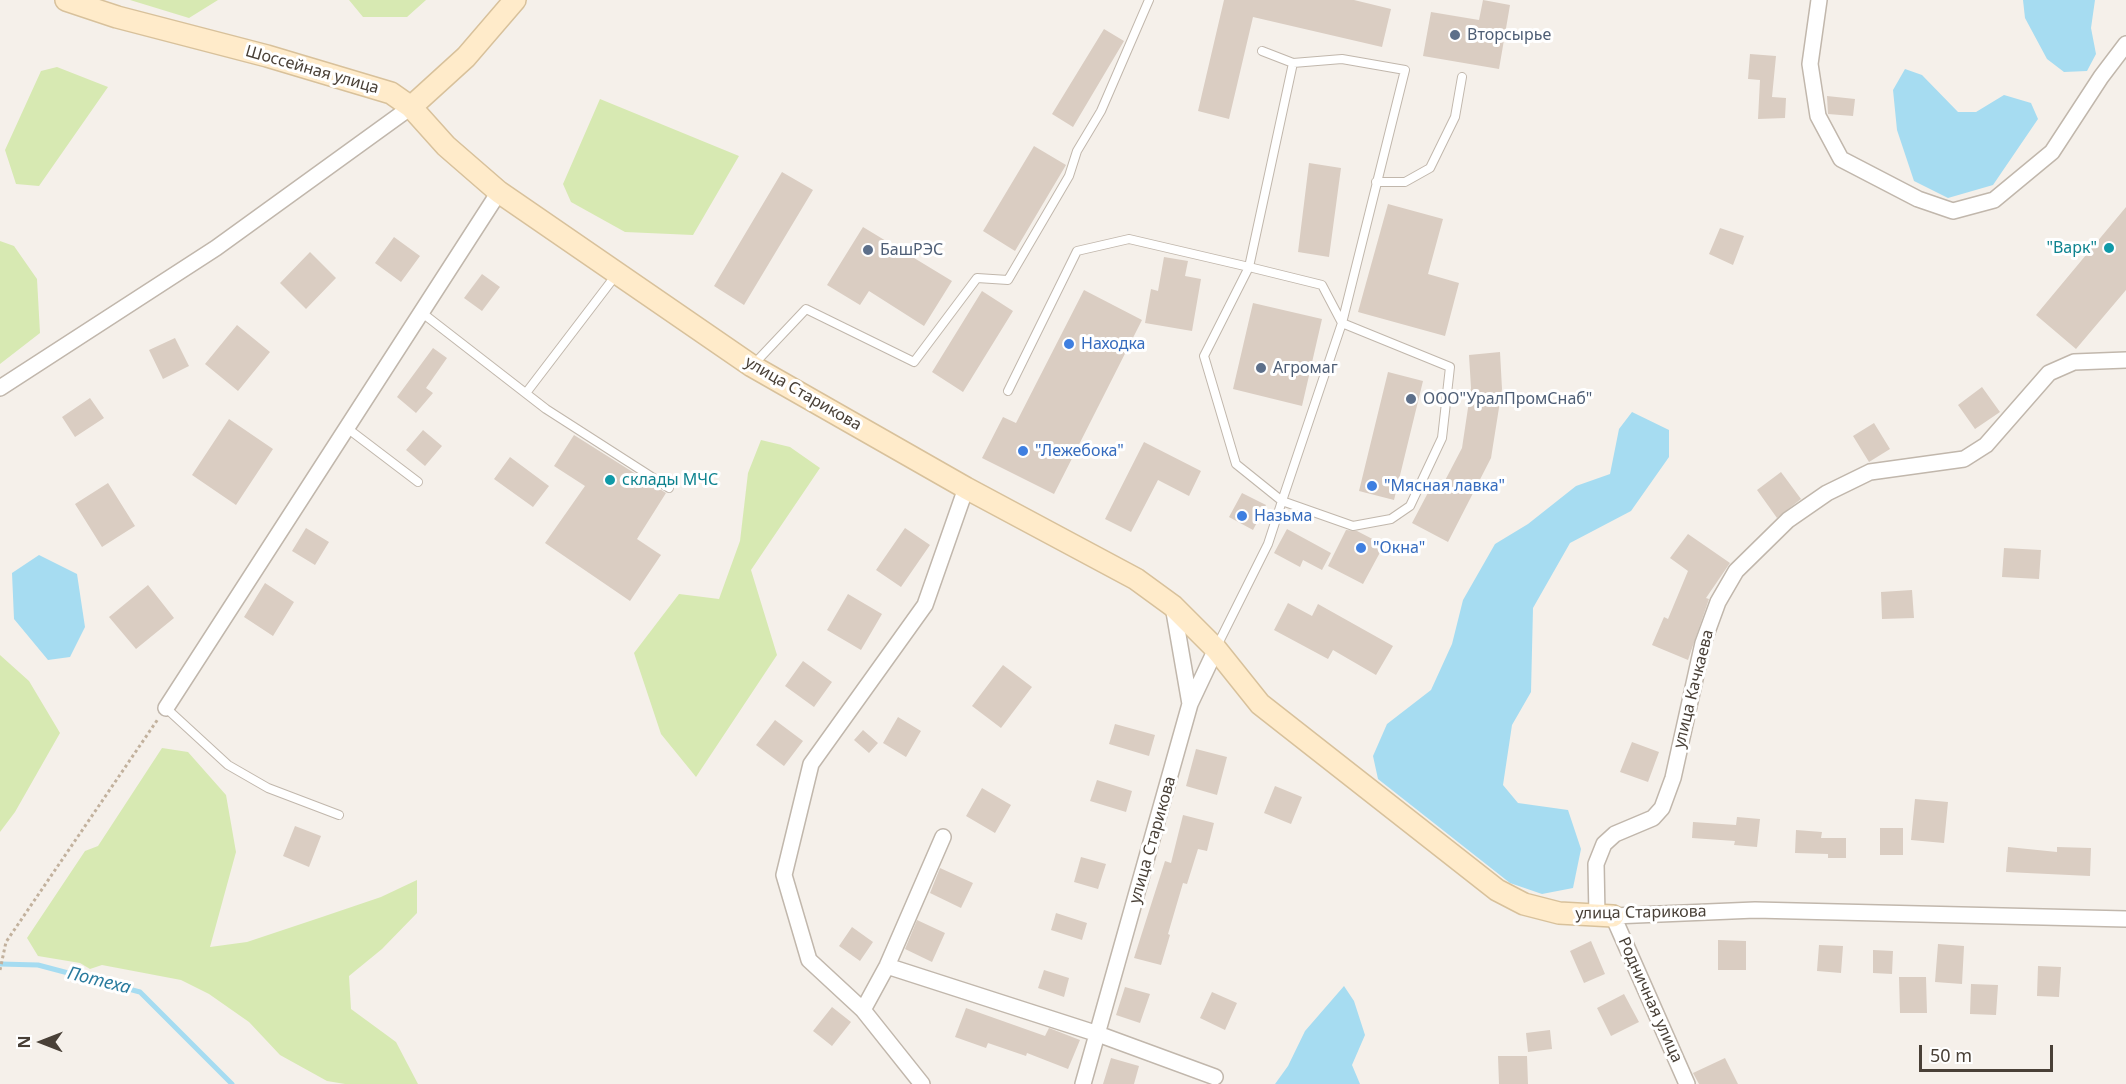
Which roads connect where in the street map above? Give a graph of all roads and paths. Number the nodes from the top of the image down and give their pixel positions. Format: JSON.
{"nodes":[{"id":1,"x":66,"y":0,"type":"edge"},
{"id":2,"x":515,"y":0,"type":"edge"},
{"id":3,"x":1149,"y":0,"type":"edge"},
{"id":4,"x":1819,"y":0,"type":"edge"},
{"id":5,"x":2126,"y":45,"type":"edge"},
{"id":6,"x":1262,"y":51,"type":"dead end"},
{"id":7,"x":1293,"y":63,"type":"junction"},
{"id":8,"x":1462,"y":77,"type":"dead end"},
{"id":9,"x":411,"y":107,"type":"junction"},
{"id":10,"x":1376,"y":182,"type":"junction"},
{"id":11,"x":499,"y":192,"type":"junction"},
{"id":12,"x":1249,"y":267,"type":"junction"},
{"id":13,"x":617,"y":273,"type":"junction"},
{"id":14,"x":421,"y":312,"type":"junction"},
{"id":15,"x":1342,"y":323,"type":"junction"},
{"id":16,"x":2126,"y":360,"type":"edge"},
{"id":17,"x":752,"y":366,"type":"junction"},
{"id":18,"x":0,"y":388,"type":"edge"},
{"id":19,"x":1008,"y":391,"type":"dead end"},
{"id":20,"x":526,"y":393,"type":"junction"},
{"id":21,"x":346,"y":428,"type":"junction"},
{"id":22,"x":418,"y":482,"type":"dead end"},
{"id":23,"x":669,"y":488,"type":"dead end"},
{"id":24,"x":966,"y":488,"type":"junction"},
{"id":25,"x":1282,"y":501,"type":"junction"},
{"id":26,"x":1173,"y":606,"type":"junction"},
{"id":27,"x":1216,"y":649,"type":"junction"},
{"id":28,"x":1190,"y":704,"type":"junction"},
{"id":29,"x":166,"y":708,"type":"junction"},
{"id":30,"x":339,"y":815,"type":"dead end"},
{"id":31,"x":943,"y":837,"type":"dead end"},
{"id":32,"x":1605,"y":916,"type":"junction"},
{"id":33,"x":2126,"y":919,"type":"edge"},
{"id":34,"x":887,"y":966,"type":"junction"},
{"id":35,"x":0,"y":970,"type":"edge"},
{"id":36,"x":862,"y":1010,"type":"junction"},
{"id":37,"x":1098,"y":1034,"type":"junction"},
{"id":38,"x":1215,"y":1077,"type":"dead end"},
{"id":39,"x":921,"y":1084,"type":"edge"},
{"id":40,"x":1083,"y":1084,"type":"edge"},
{"id":41,"x":1687,"y":1084,"type":"edge"}],
"edges":[{"from":1,"to":9,"type":"street","name":"Шоссейная улица"},
{"from":2,"to":9,"type":"street"},
{"from":3,"to":17,"type":"lane"},
{"from":4,"to":5,"type":"street"},
{"from":6,"to":7,"type":"lane"},
{"from":7,"to":10,"type":"lane"},
{"from":7,"to":12,"type":"lane"},
{"from":8,"to":10,"type":"lane"},
{"from":9,"to":11,"type":"street","name":"улица Старикова"},
{"from":9,"to":18,"type":"street"},
{"from":10,"to":15,"type":"lane"},
{"from":11,"to":13,"type":"street","name":"улица Старикова"},
{"from":11,"to":14,"type":"street"},
{"from":12,"to":15,"type":"lane"},
{"from":12,"to":19,"type":"lane"},
{"from":12,"to":25,"type":"lane"},
{"from":13,"to":17,"type":"street","name":"улица Старикова"},
{"from":13,"to":20,"type":"lane"},
{"from":14,"to":20,"type":"lane"},
{"from":14,"to":21,"type":"street"},
{"from":15,"to":25,"type":"lane"},
{"from":15,"to":25,"type":"lane"},
{"from":16,"to":32,"type":"street","name":"улица Качкаева"},
{"from":17,"to":24,"type":"street","name":"улица Старикова"},
{"from":20,"to":23,"type":"lane"},
{"from":21,"to":22,"type":"lane"},
{"from":21,"to":29,"type":"street"},
{"from":24,"to":26,"type":"street","name":"улица Старикова"},
{"from":24,"to":36,"type":"street"},
{"from":25,"to":27,"type":"lane"},
{"from":26,"to":27,"type":"street","name":"улица Старикова"},
{"from":26,"to":28,"type":"street"},
{"from":27,"to":28,"type":"street","name":"улица Старикова"},
{"from":27,"to":32,"type":"street","name":"улица Старикова"},
{"from":28,"to":37,"type":"street","name":"улица Старикова"},
{"from":29,"to":30,"type":"lane"},
{"from":29,"to":35,"type":"path"},
{"from":31,"to":34,"type":"street"},
{"from":32,"to":33,"type":"street","name":"улица Старикова"},
{"from":32,"to":41,"type":"street","name":"Родничная улица"},
{"from":34,"to":36,"type":"street"},
{"from":34,"to":37,"type":"street"},
{"from":36,"to":39,"type":"street"},
{"from":37,"to":38,"type":"street"},
{"from":37,"to":40,"type":"street","name":"улица Старикова"}]}
